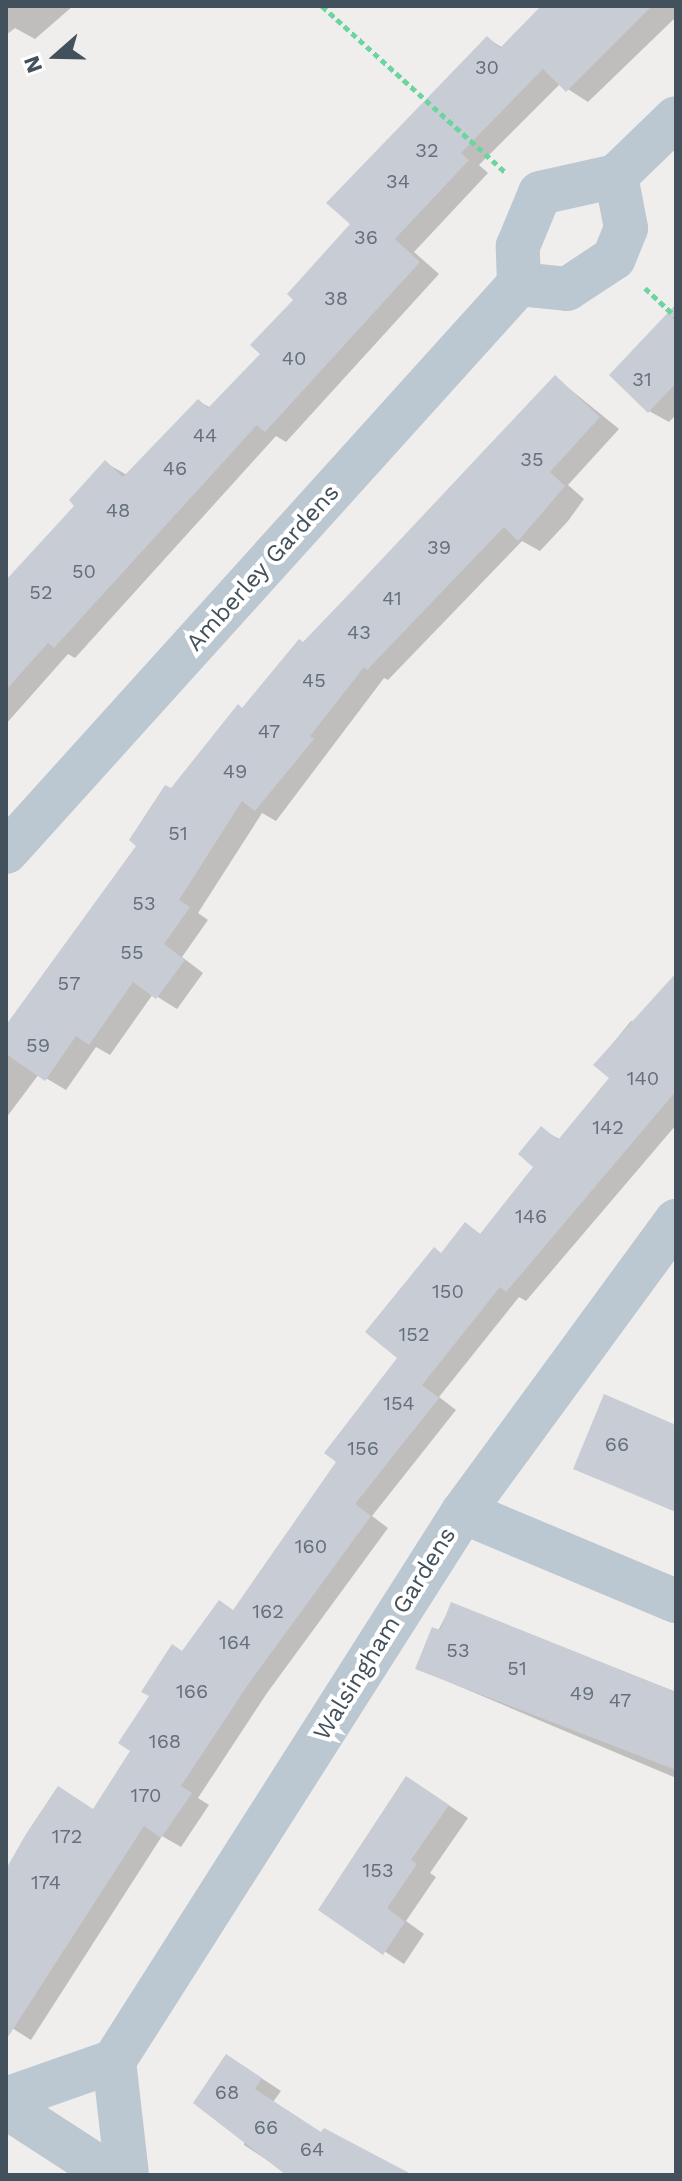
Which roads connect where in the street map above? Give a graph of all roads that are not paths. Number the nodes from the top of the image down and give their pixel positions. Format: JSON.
{"nodes":[{"id":1,"x":676,"y":118,"type":"edge"},
{"id":2,"x":616,"y":176,"type":"junction"},
{"id":3,"x":519,"y":284,"type":"junction"},
{"id":4,"x":6,"y":852,"type":"edge"},
{"id":5,"x":676,"y":1221,"type":"edge"},
{"id":6,"x":463,"y":1512,"type":"junction"},
{"id":7,"x":676,"y":1601,"type":"edge"},
{"id":8,"x":114,"y":2061,"type":"junction"},
{"id":9,"x":6,"y":2099,"type":"edge"},
{"id":10,"x":6,"y":2107,"type":"edge"},
{"id":11,"x":111,"y":2175,"type":"edge"},
{"id":12,"x":127,"y":2175,"type":"edge"}],
"edges":[{"from":1,"to":2,"type":"street"},
{"from":2,"to":3,"type":"street"},
{"from":2,"to":3,"type":"street"},
{"from":3,"to":4,"type":"street","name":"Amberley Gardens"},
{"from":5,"to":6,"type":"street","name":"Walsingham Gardens"},
{"from":6,"to":7,"type":"street"},
{"from":6,"to":8,"type":"street","name":"Walsingham Gardens"},
{"from":8,"to":9,"type":"street"},
{"from":8,"to":12,"type":"street"},
{"from":10,"to":11,"type":"street"}]}
